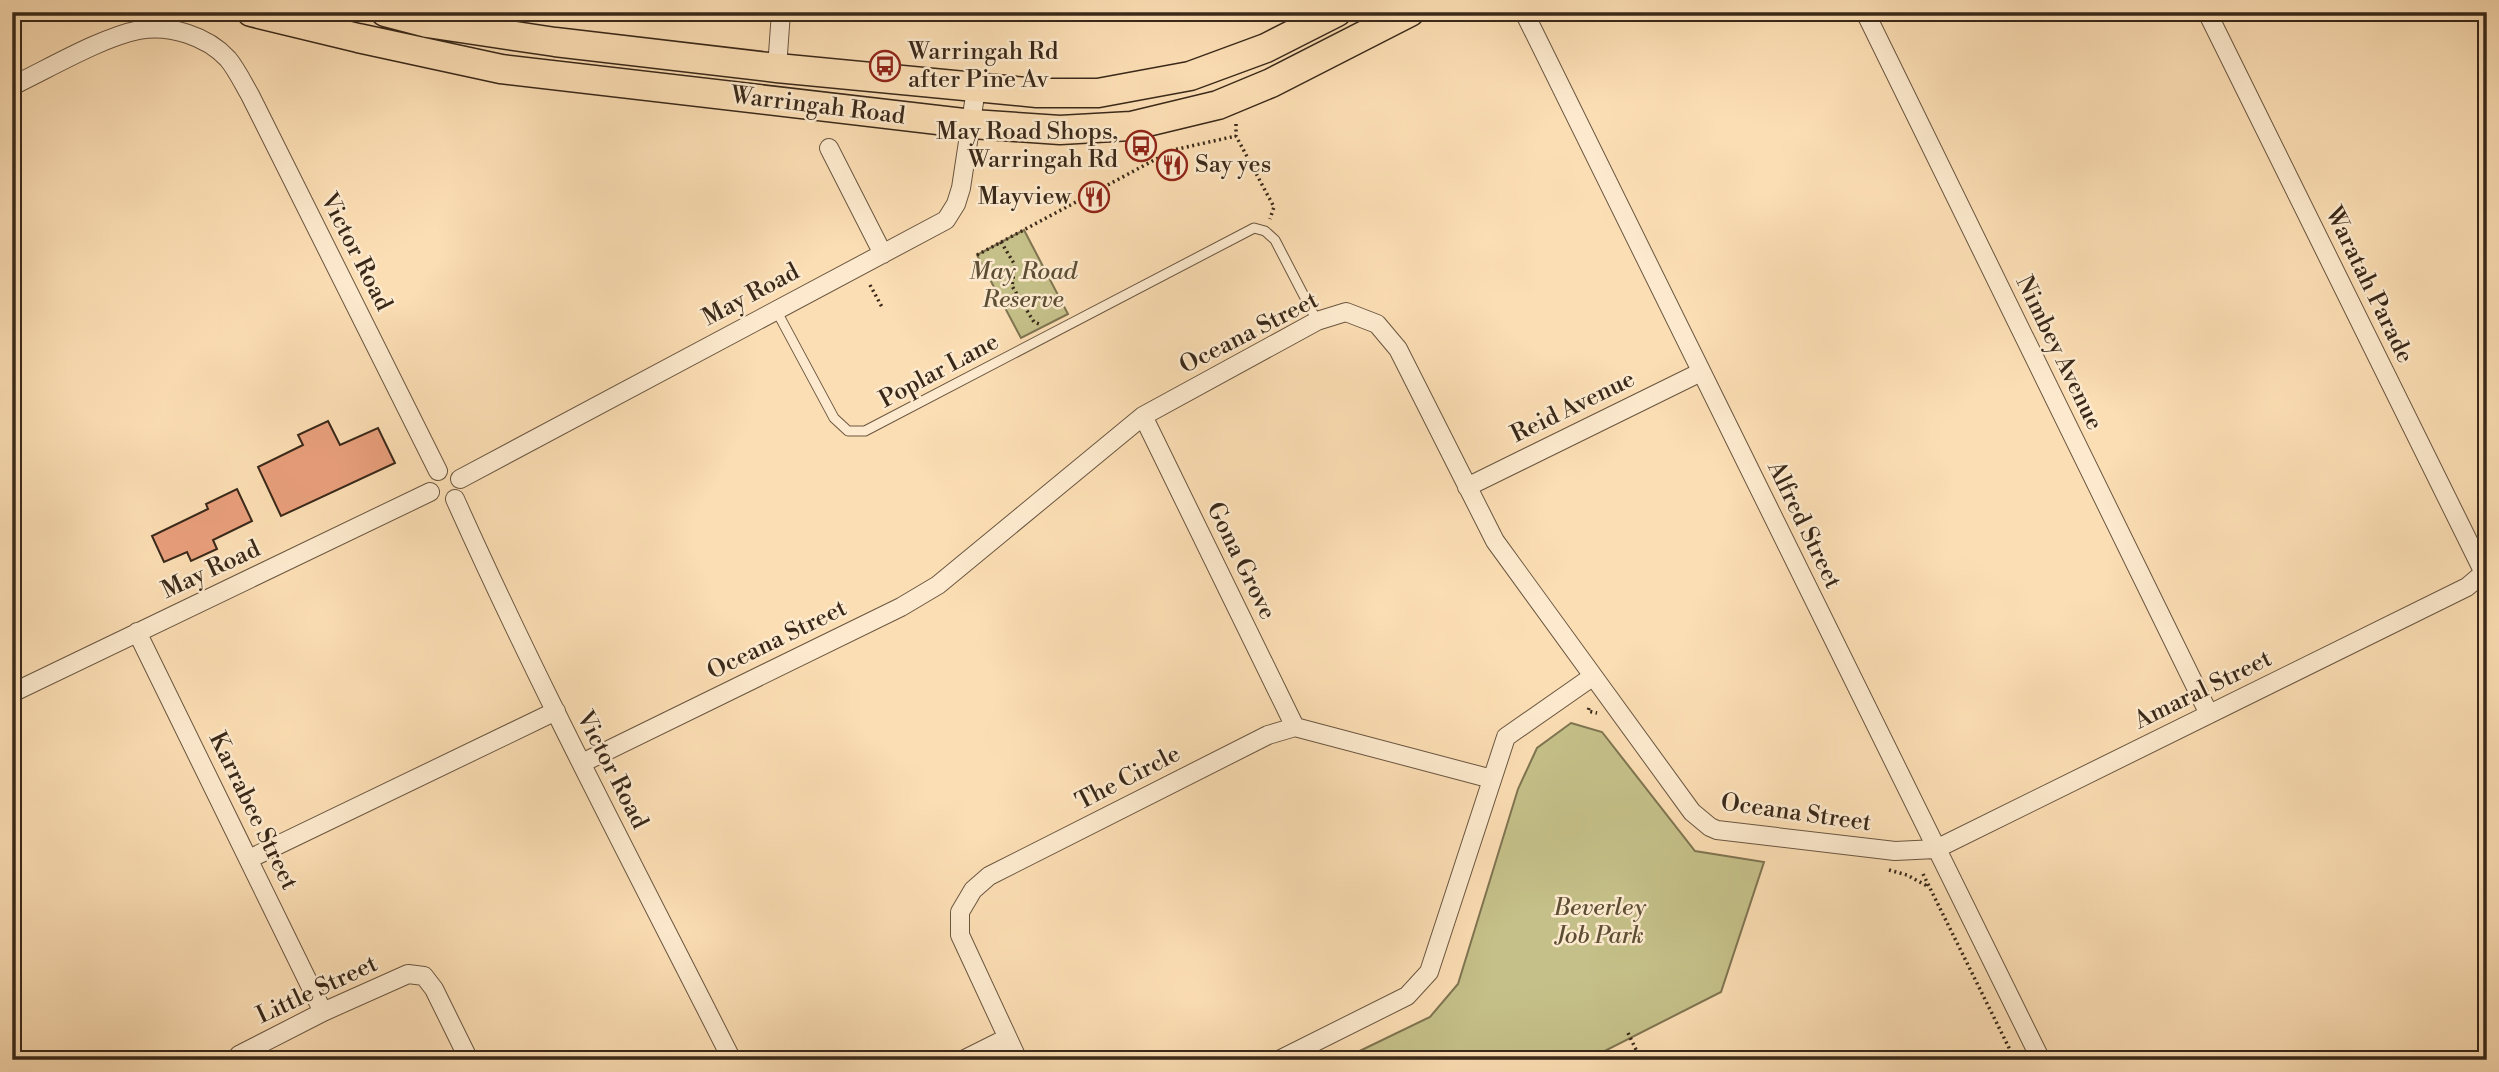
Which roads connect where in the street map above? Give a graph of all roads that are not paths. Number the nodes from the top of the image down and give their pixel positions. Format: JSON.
{"nodes":[{"id":1,"x":251,"y":12,"type":"edge"},
{"id":2,"x":385,"y":12,"type":"edge"},
{"id":3,"x":781,"y":12,"type":"edge"},
{"id":4,"x":1337,"y":12,"type":"edge"},
{"id":5,"x":1410,"y":12,"type":"edge"},
{"id":6,"x":1524,"y":12,"type":"edge"},
{"id":7,"x":1865,"y":12,"type":"edge"},
{"id":8,"x":2207,"y":12,"type":"edge"},
{"id":9,"x":777,"y":68,"type":"junction"},
{"id":10,"x":12,"y":86,"type":"edge"},
{"id":11,"x":976,"y":89,"type":"junction"},
{"id":12,"x":773,"y":101,"type":"junction"},
{"id":13,"x":972,"y":124,"type":"junction"},
{"id":14,"x":829,"y":148,"type":"dead end"},
{"id":15,"x":883,"y":254,"type":"junction"},
{"id":16,"x":776,"y":310,"type":"junction"},
{"id":17,"x":1317,"y":321,"type":"junction"},
{"id":18,"x":1701,"y":372,"type":"junction"},
{"id":19,"x":1143,"y":416,"type":"junction"},
{"id":20,"x":438,"y":471,"type":"junction"},
{"id":21,"x":460,"y":479,"type":"junction"},
{"id":22,"x":1467,"y":487,"type":"junction"},
{"id":23,"x":430,"y":492,"type":"junction"},
{"id":24,"x":455,"y":499,"type":"junction"},
{"id":25,"x":2486,"y":574,"type":"edge"},
{"id":26,"x":137,"y":632,"type":"junction"},
{"id":27,"x":1592,"y":677,"type":"junction"},
{"id":28,"x":12,"y":693,"type":"edge"},
{"id":29,"x":556,"y":711,"type":"junction"},
{"id":30,"x":2209,"y":715,"type":"junction"},
{"id":31,"x":1295,"y":727,"type":"junction"},
{"id":32,"x":582,"y":763,"type":"junction"},
{"id":33,"x":1492,"y":779,"type":"junction"},
{"id":34,"x":1937,"y":849,"type":"junction"},
{"id":35,"x":249,"y":859,"type":"junction"},
{"id":36,"x":323,"y":1012,"type":"junction"},
{"id":37,"x":1007,"y":1038,"type":"junction"},
{"id":38,"x":235,"y":1060,"type":"edge"},
{"id":39,"x":469,"y":1060,"type":"edge"},
{"id":40,"x":732,"y":1060,"type":"edge"},
{"id":41,"x":963,"y":1060,"type":"edge"},
{"id":42,"x":1018,"y":1060,"type":"edge"},
{"id":43,"x":1279,"y":1060,"type":"edge"},
{"id":44,"x":2041,"y":1060,"type":"edge"}],
"edges":[{"from":1,"to":12,"type":"highway","name":"Warringah Road"},
{"from":2,"to":9,"type":"highway","name":"Warringah Road"},
{"from":3,"to":9,"type":"street"},
{"from":4,"to":11,"type":"highway","name":"Warringah Road"},
{"from":5,"to":13,"type":"highway","name":"Warringah Road"},
{"from":6,"to":18,"type":"street","name":"Alfred Street"},
{"from":7,"to":30,"type":"street","name":"Nimbey Avenue"},
{"from":8,"to":25,"type":"street","name":"Waratah Parade"},
{"from":9,"to":11,"type":"highway","name":"Warringah Road"},
{"from":9,"to":12,"type":"highway"},
{"from":10,"to":20,"type":"street","name":"Victor Road"},
{"from":11,"to":13,"type":"street","name":"May Road"},
{"from":12,"to":13,"type":"highway","name":"Warringah Road"},
{"from":13,"to":15,"type":"street","name":"May Road"},
{"from":14,"to":15,"type":"street"},
{"from":15,"to":16,"type":"street","name":"May Road"},
{"from":16,"to":17,"type":"lane","name":"Poplar Lane"},
{"from":16,"to":21,"type":"street","name":"May Road"},
{"from":17,"to":19,"type":"street","name":"Oceana Street"},
{"from":17,"to":22,"type":"street","name":"Oceana Street"},
{"from":18,"to":22,"type":"street","name":"Reid Avenue"},
{"from":18,"to":34,"type":"street","name":"Alfred Street"},
{"from":19,"to":31,"type":"street","name":"Gona Grove"},
{"from":19,"to":32,"type":"street","name":"Oceana Street"},
{"from":20,"to":21,"type":"street"},
{"from":20,"to":23,"type":"street"},
{"from":21,"to":24,"type":"street"},
{"from":22,"to":27,"type":"street","name":"Oceana Street"},
{"from":23,"to":24,"type":"street"},
{"from":23,"to":26,"type":"street","name":"May Road"},
{"from":24,"to":29,"type":"street","name":"Victor Road"},
{"from":25,"to":30,"type":"street","name":"Amaral Street"},
{"from":26,"to":28,"type":"street","name":"May Road"},
{"from":26,"to":35,"type":"street","name":"Karrabee Street"},
{"from":27,"to":33,"type":"street"},
{"from":27,"to":34,"type":"street","name":"Oceana Street"},
{"from":29,"to":32,"type":"street","name":"Victor Road"},
{"from":29,"to":35,"type":"street"},
{"from":30,"to":34,"type":"street","name":"Amaral Street"},
{"from":31,"to":33,"type":"street"},
{"from":31,"to":37,"type":"street","name":"The Circle"},
{"from":32,"to":40,"type":"street","name":"Victor Road"},
{"from":33,"to":43,"type":"street"},
{"from":34,"to":44,"type":"street","name":"Alfred Street"},
{"from":35,"to":36,"type":"street","name":"Karrabee Street"},
{"from":36,"to":38,"type":"street","name":"Little Street"},
{"from":36,"to":39,"type":"street","name":"Little Street"},
{"from":37,"to":41,"type":"street"},
{"from":37,"to":42,"type":"street","name":"The Circle"}]}
